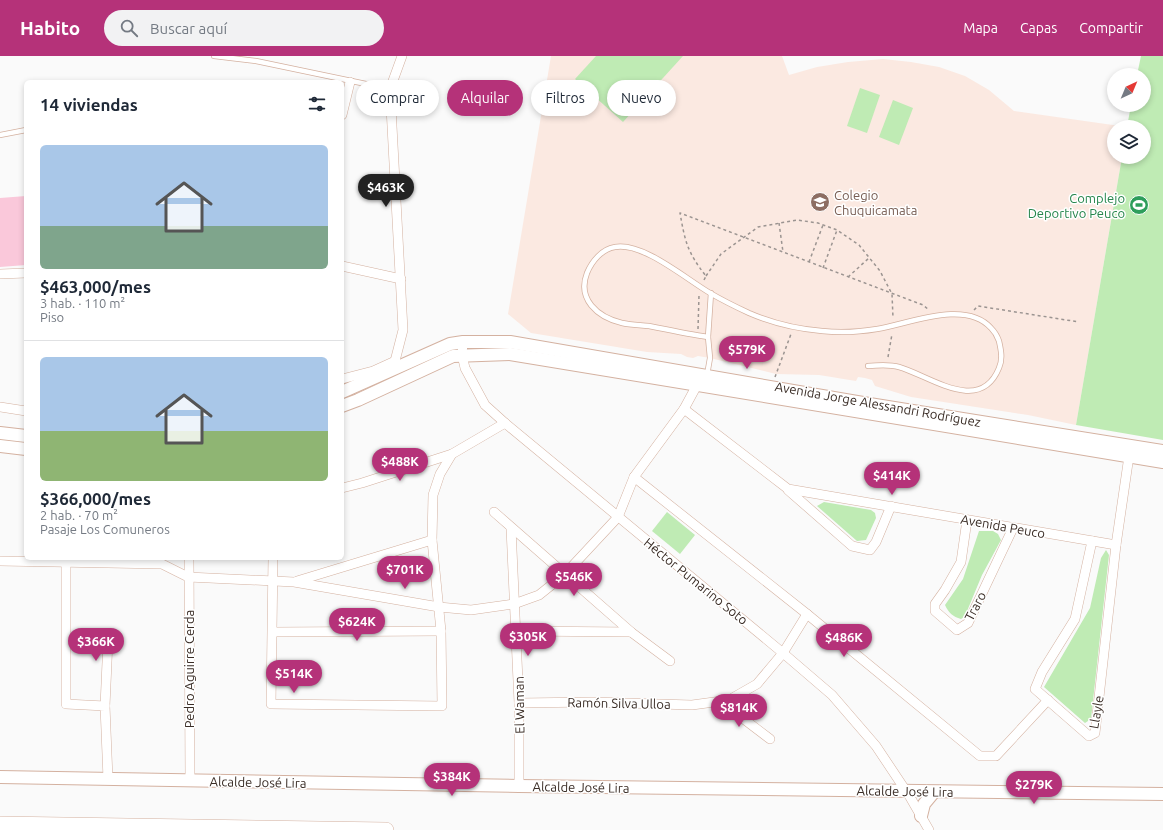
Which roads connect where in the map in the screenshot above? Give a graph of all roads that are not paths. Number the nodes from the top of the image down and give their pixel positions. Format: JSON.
{"nodes":[{"id":1,"x":214,"y":56,"type":"edge"},
{"id":2,"x":402,"y":56,"type":"edge"},
{"id":3,"x":341,"y":80,"type":"edge"},
{"id":4,"x":393,"y":80,"type":"edge"},
{"id":5,"x":344,"y":81,"type":"edge"},
{"id":6,"x":350,"y":82,"type":"junction"},
{"id":7,"x":356,"y":83,"type":"edge"},
{"id":8,"x":344,"y":107,"type":"edge"},
{"id":9,"x":392,"y":116,"type":"edge"},
{"id":10,"x":24,"y":130,"type":"edge"},
{"id":11,"x":0,"y":135,"type":"edge"},
{"id":12,"x":344,"y":266,"type":"edge"},
{"id":13,"x":24,"y":273,"type":"edge"},
{"id":14,"x":0,"y":274,"type":"edge"},
{"id":15,"x":401,"y":279,"type":"junction"},
{"id":16,"x":711,"y":293,"type":"junction"},
{"id":17,"x":708,"y":337,"type":"junction"},
{"id":18,"x":463,"y":342,"type":"junction"},
{"id":19,"x":462,"y":355,"type":"junction"},
{"id":20,"x":392,"y":365,"type":"junction"},
{"id":21,"x":868,"y":366,"type":"dead end"},
{"id":22,"x":707,"y":375,"type":"junction"},
{"id":23,"x":344,"y":379,"type":"edge"},
{"id":24,"x":697,"y":385,"type":"junction"},
{"id":25,"x":344,"y":391,"type":"edge"},
{"id":26,"x":344,"y":405,"type":"edge"},
{"id":27,"x":0,"y":407,"type":"edge"},
{"id":28,"x":863,"y":408,"type":"junction"},
{"id":29,"x":684,"y":409,"type":"junction"},
{"id":30,"x":24,"y":410,"type":"edge"},
{"id":31,"x":505,"y":424,"type":"junction"},
{"id":32,"x":0,"y":433,"type":"edge"},
{"id":33,"x":24,"y":436,"type":"edge"},
{"id":34,"x":1052,"y":438,"type":"junction"},
{"id":35,"x":0,"y":446,"type":"edge"},
{"id":36,"x":24,"y":449,"type":"edge"},
{"id":37,"x":1163,"y":451,"type":"edge"},
{"id":38,"x":452,"y":454,"type":"junction"},
{"id":39,"x":1129,"y":456,"type":"junction"},
{"id":40,"x":1163,"y":462,"type":"edge"},
{"id":41,"x":634,"y":477,"type":"junction"},
{"id":42,"x":344,"y":488,"type":"edge"},
{"id":43,"x":788,"y":489,"type":"junction"},
{"id":44,"x":891,"y":506,"type":"junction"},
{"id":45,"x":494,"y":512,"type":"dead end"},
{"id":46,"x":618,"y":517,"type":"junction"},
{"id":47,"x":967,"y":520,"type":"junction"},
{"id":48,"x":511,"y":528,"type":"junction"},
{"id":49,"x":1013,"y":528,"type":"junction"},
{"id":50,"x":432,"y":540,"type":"junction"},
{"id":51,"x":1092,"y":541,"type":"junction"},
{"id":52,"x":1116,"y":545,"type":"junction"},
{"id":53,"x":66,"y":560,"type":"edge"},
{"id":54,"x":189,"y":560,"type":"edge"},
{"id":55,"x":272,"y":560,"type":"edge"},
{"id":56,"x":0,"y":561,"type":"edge"},
{"id":57,"x":107,"y":561,"type":"edge"},
{"id":58,"x":564,"y":575,"type":"junction"},
{"id":59,"x":188,"y":577,"type":"junction"},
{"id":60,"x":272,"y":581,"type":"junction"},
{"id":61,"x":294,"y":582,"type":"junction"},
{"id":62,"x":514,"y":604,"type":"junction"},
{"id":63,"x":439,"y":607,"type":"junction"},
{"id":64,"x":807,"y":614,"type":"junction"},
{"id":65,"x":441,"y":631,"type":"junction"},
{"id":66,"x":517,"y":631,"type":"junction"},
{"id":67,"x":273,"y":632,"type":"junction"},
{"id":68,"x":631,"y":632,"type":"junction"},
{"id":69,"x":67,"y":638,"type":"junction"},
{"id":70,"x":783,"y":652,"type":"junction"},
{"id":71,"x":670,"y":661,"type":"dead end"},
{"id":72,"x":1048,"y":700,"type":"junction"},
{"id":73,"x":720,"y":701,"type":"junction"},
{"id":74,"x":519,"y":703,"type":"junction"},
{"id":75,"x":105,"y":706,"type":"junction"},
{"id":76,"x":770,"y":739,"type":"dead end"},
{"id":77,"x":0,"y":777,"type":"edge"},
{"id":78,"x":108,"y":779,"type":"junction"},
{"id":79,"x":190,"y":781,"type":"junction"},
{"id":80,"x":519,"y":786,"type":"junction"},
{"id":81,"x":905,"y":790,"type":"junction"},
{"id":82,"x":934,"y":792,"type":"junction"},
{"id":83,"x":1163,"y":794,"type":"edge"},
{"id":84,"x":921,"y":816,"type":"junction"},
{"id":85,"x":0,"y":824,"type":"edge"},
{"id":86,"x":386,"y":830,"type":"edge"},
{"id":87,"x":929,"y":830,"type":"edge"}],
"edges":[{"from":1,"to":3,"type":"lane"},
{"from":2,"to":4,"type":"street"},
{"from":5,"to":6,"type":"lane"},
{"from":6,"to":7,"type":"lane"},
{"from":6,"to":8,"type":"street"},
{"from":9,"to":15,"type":"street"},
{"from":10,"to":11,"type":"lane"},
{"from":12,"to":15,"type":"street"},
{"from":13,"to":14,"type":"street"},
{"from":15,"to":20,"type":"street"},
{"from":16,"to":17,"type":"lane"},
{"from":16,"to":17,"type":"lane"},
{"from":16,"to":21,"type":"lane"},
{"from":17,"to":22,"type":"lane"},
{"from":18,"to":19,"type":"street","name":"Héctor Pumarino Soto"},
{"from":18,"to":20,"type":"street","name":"Avenida Jorge Alessandri Rodríguez"},
{"from":18,"to":22,"type":"street","name":"Avenida Jorge Alessandri Rodríguez"},
{"from":19,"to":24,"type":"street","name":"Avenida Jorge Alessandri Rodríguez"},
{"from":19,"to":26,"type":"street","name":"Avenida Jorge Alessandri Rodríguez"},
{"from":19,"to":31,"type":"street","name":"Héctor Pumarino Soto"},
{"from":20,"to":23,"type":"street"},
{"from":20,"to":25,"type":"street","name":"Avenida Jorge Alessandri Rodríguez"},
{"from":22,"to":24,"type":"street"},
{"from":22,"to":28,"type":"street","name":"Avenida Jorge Alessandri Rodríguez"},
{"from":24,"to":28,"type":"street","name":"Avenida Jorge Alessandri Rodríguez"},
{"from":24,"to":29,"type":"street"},
{"from":27,"to":30,"type":"street"},
{"from":28,"to":34,"type":"street","name":"Avenida Jorge Alessandri Rodríguez"},
{"from":29,"to":41,"type":"street"},
{"from":29,"to":43,"type":"street","name":"Avenida Peuco"},
{"from":31,"to":38,"type":"street"},
{"from":31,"to":46,"type":"street","name":"Héctor Pumarino Soto"},
{"from":32,"to":33,"type":"street"},
{"from":34,"to":37,"type":"street","name":"Avenida Jorge Alessandri Rodríguez"},
{"from":34,"to":39,"type":"street","name":"Avenida Jorge Alessandri Rodríguez"},
{"from":35,"to":36,"type":"street"},
{"from":38,"to":42,"type":"street"},
{"from":38,"to":50,"type":"street"},
{"from":39,"to":40,"type":"street","name":"Avenida Jorge Alessandri Rodríguez"},
{"from":39,"to":52,"type":"street","name":"Llayle"},
{"from":41,"to":46,"type":"street"},
{"from":41,"to":64,"type":"street"},
{"from":43,"to":44,"type":"street","name":"Avenida Peuco"},
{"from":43,"to":44,"type":"street","name":"Avenida Peuco"},
{"from":44,"to":47,"type":"street","name":"Avenida Peuco"},
{"from":45,"to":48,"type":"street"},
{"from":46,"to":58,"type":"street"},
{"from":46,"to":70,"type":"street","name":"Héctor Pumarino Soto"},
{"from":47,"to":49,"type":"street","name":"Avenida Peuco"},
{"from":47,"to":49,"type":"street","name":"Traro"},
{"from":48,"to":58,"type":"street"},
{"from":48,"to":62,"type":"street","name":"El Waman"},
{"from":49,"to":51,"type":"street","name":"Avenida Peuco"},
{"from":50,"to":61,"type":"street"},
{"from":50,"to":63,"type":"street"},
{"from":51,"to":52,"type":"street","name":"Avenida Peuco"},
{"from":51,"to":72,"type":"street","name":"Llayle"},
{"from":52,"to":72,"type":"street","name":"Llayle"},
{"from":53,"to":56,"type":"street"},
{"from":53,"to":57,"type":"street"},
{"from":53,"to":69,"type":"street"},
{"from":54,"to":59,"type":"street","name":"Pedro Aguirre Cerda"},
{"from":55,"to":60,"type":"street"},
{"from":57,"to":59,"type":"street"},
{"from":58,"to":62,"type":"street"},
{"from":58,"to":68,"type":"street"},
{"from":59,"to":60,"type":"street"},
{"from":59,"to":79,"type":"street","name":"Pedro Aguirre Cerda"},
{"from":60,"to":61,"type":"street"},
{"from":60,"to":67,"type":"street"},
{"from":61,"to":63,"type":"street"},
{"from":62,"to":63,"type":"street"},
{"from":62,"to":66,"type":"street","name":"El Waman"},
{"from":63,"to":65,"type":"street"},
{"from":64,"to":70,"type":"street","name":"Ramón Silva Ulloa"},
{"from":64,"to":72,"type":"street"},
{"from":65,"to":67,"type":"street"},
{"from":65,"to":67,"type":"street"},
{"from":66,"to":68,"type":"street"},
{"from":66,"to":74,"type":"street","name":"El Waman"},
{"from":68,"to":71,"type":"street"},
{"from":69,"to":75,"type":"street"},
{"from":69,"to":75,"type":"street"},
{"from":70,"to":73,"type":"street","name":"Ramón Silva Ulloa"},
{"from":70,"to":81,"type":"street","name":"Héctor Pumarino Soto"},
{"from":73,"to":74,"type":"street","name":"Ramón Silva Ulloa"},
{"from":73,"to":76,"type":"street"},
{"from":74,"to":80,"type":"street","name":"El Waman"},
{"from":75,"to":78,"type":"street"},
{"from":77,"to":78,"type":"street","name":"Alcalde José Lira"},
{"from":78,"to":79,"type":"street","name":"Alcalde José Lira"},
{"from":79,"to":80,"type":"street","name":"Alcalde José Lira"},
{"from":80,"to":81,"type":"street","name":"Alcalde José Lira"},
{"from":81,"to":82,"type":"street","name":"Alcalde José Lira"},
{"from":81,"to":84,"type":"street","name":"Héctor Pumarino Soto"},
{"from":82,"to":83,"type":"street","name":"Alcalde José Lira"},
{"from":82,"to":84,"type":"street"},
{"from":84,"to":87,"type":"street","name":"Héctor Pumarino Soto"},
{"from":85,"to":86,"type":"highway"}]}
